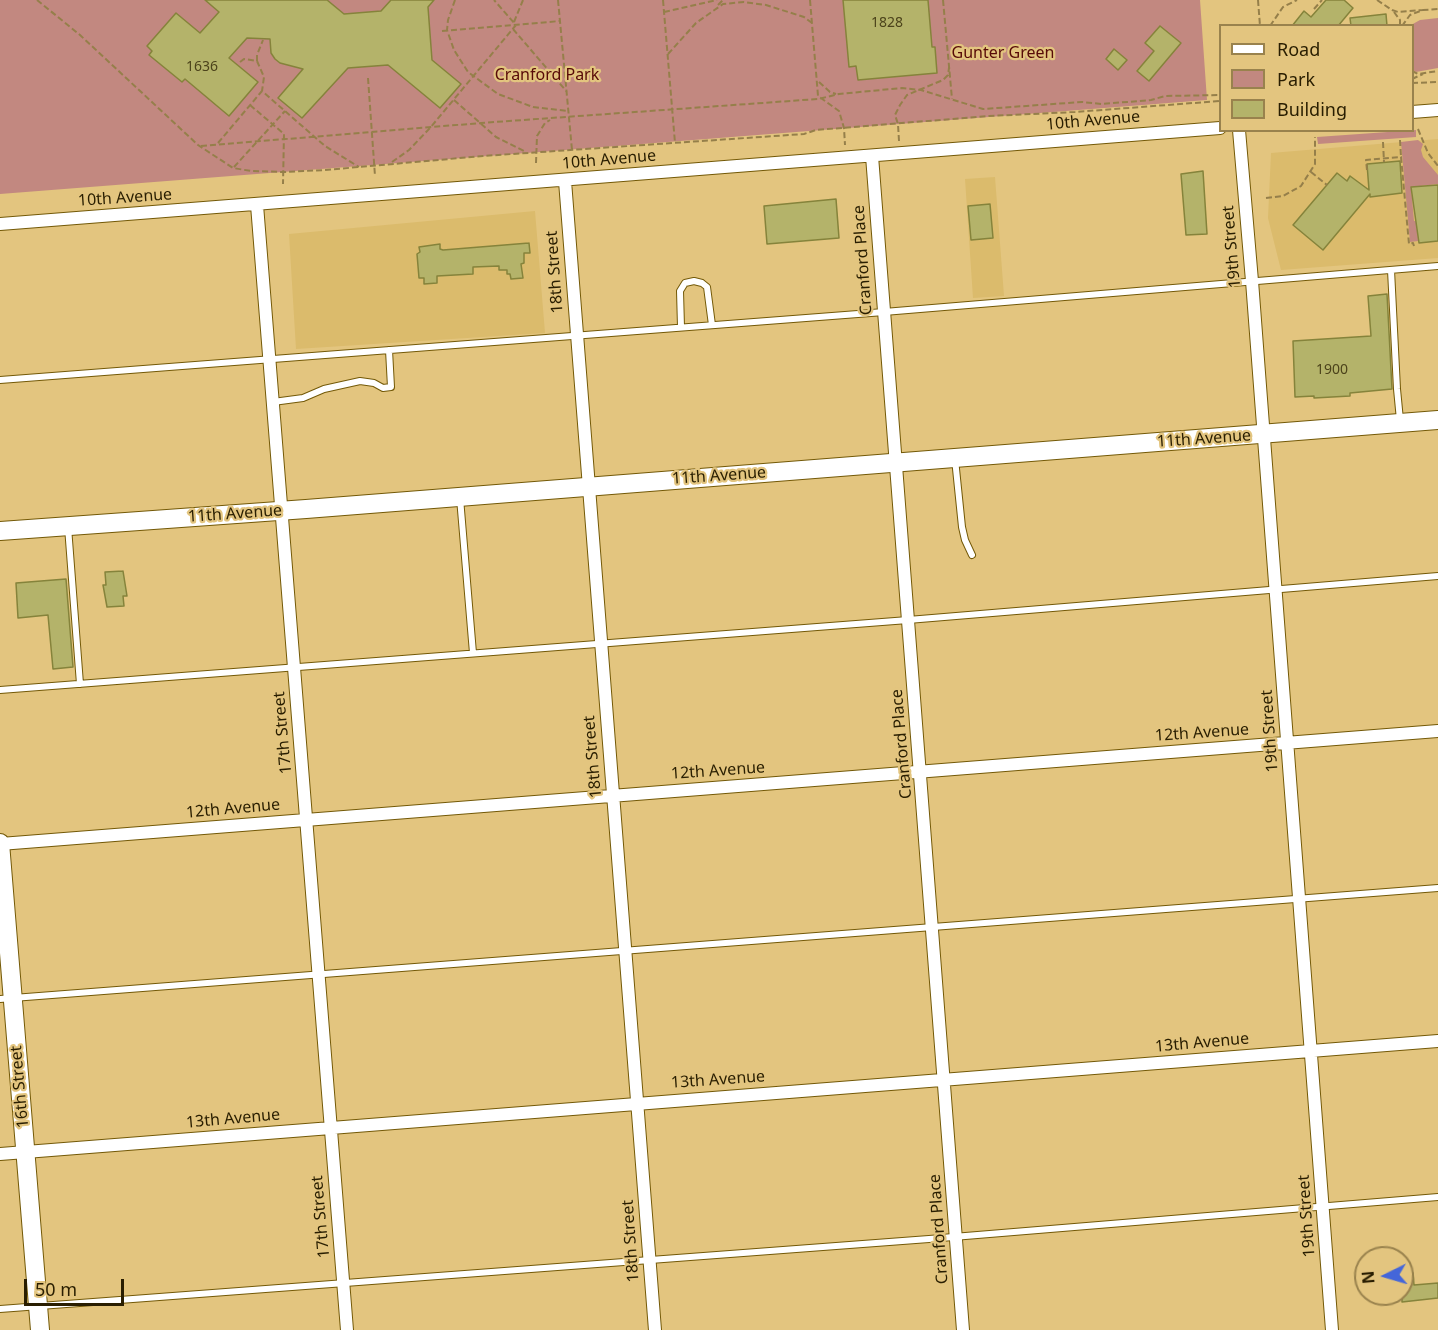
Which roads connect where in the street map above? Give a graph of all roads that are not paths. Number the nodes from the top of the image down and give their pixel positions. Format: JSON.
{"nodes":[{"id":1,"x":1438,"y":110,"type":"edge"},
{"id":2,"x":1414,"y":112,"type":"edge"},
{"id":3,"x":1219,"y":128,"type":"edge"},
{"id":4,"x":1239,"y":132,"type":"edge"},
{"id":5,"x":872,"y":156,"type":"junction"},
{"id":6,"x":565,"y":181,"type":"junction"},
{"id":7,"x":256,"y":205,"type":"junction"},
{"id":8,"x":0,"y":224,"type":"edge"},
{"id":9,"x":1438,"y":266,"type":"edge"},
{"id":10,"x":1391,"y":270,"type":"junction"},
{"id":11,"x":1252,"y":281,"type":"junction"},
{"id":12,"x":884,"y":312,"type":"junction"},
{"id":13,"x":712,"y":325,"type":"junction"},
{"id":14,"x":681,"y":327,"type":"junction"},
{"id":15,"x":576,"y":335,"type":"junction"},
{"id":16,"x":389,"y":350,"type":"junction"},
{"id":17,"x":269,"y":359,"type":"junction"},
{"id":18,"x":0,"y":380,"type":"edge"},
{"id":19,"x":272,"y":402,"type":"junction"},
{"id":20,"x":1438,"y":420,"type":"edge"},
{"id":21,"x":1400,"y":423,"type":"junction"},
{"id":22,"x":1262,"y":435,"type":"junction"},
{"id":23,"x":955,"y":458,"type":"junction"},
{"id":24,"x":896,"y":463,"type":"junction"},
{"id":25,"x":588,"y":486,"type":"junction"},
{"id":26,"x":460,"y":497,"type":"junction"},
{"id":27,"x":281,"y":511,"type":"junction"},
{"id":28,"x":68,"y":526,"type":"junction"},
{"id":29,"x":0,"y":531,"type":"edge"},
{"id":30,"x":972,"y":555,"type":"dead end"},
{"id":31,"x":1438,"y":576,"type":"edge"},
{"id":32,"x":1275,"y":589,"type":"junction"},
{"id":33,"x":908,"y":620,"type":"junction"},
{"id":34,"x":601,"y":643,"type":"junction"},
{"id":35,"x":474,"y":653,"type":"junction"},
{"id":36,"x":294,"y":667,"type":"junction"},
{"id":37,"x":80,"y":684,"type":"junction"},
{"id":38,"x":0,"y":690,"type":"edge"},
{"id":39,"x":1438,"y":731,"type":"edge"},
{"id":40,"x":1287,"y":743,"type":"junction"},
{"id":41,"x":920,"y":772,"type":"junction"},
{"id":42,"x":613,"y":795,"type":"junction"},
{"id":43,"x":306,"y":819,"type":"junction"},
{"id":44,"x":0,"y":844,"type":"edge"},
{"id":45,"x":1438,"y":888,"type":"edge"},
{"id":46,"x":1299,"y":899,"type":"junction"},
{"id":47,"x":933,"y":927,"type":"junction"},
{"id":48,"x":626,"y":951,"type":"junction"},
{"id":49,"x":319,"y":975,"type":"junction"},
{"id":50,"x":6,"y":998,"type":"edge"},
{"id":51,"x":1438,"y":1041,"type":"edge"},
{"id":52,"x":1311,"y":1051,"type":"junction"},
{"id":53,"x":945,"y":1080,"type":"junction"},
{"id":54,"x":638,"y":1103,"type":"junction"},
{"id":55,"x":330,"y":1128,"type":"junction"},
{"id":56,"x":25,"y":1152,"type":"junction"},
{"id":57,"x":0,"y":1154,"type":"edge"},
{"id":58,"x":1438,"y":1197,"type":"edge"},
{"id":59,"x":1323,"y":1207,"type":"junction"},
{"id":60,"x":957,"y":1236,"type":"junction"},
{"id":61,"x":649,"y":1260,"type":"junction"},
{"id":62,"x":343,"y":1284,"type":"junction"},
{"id":63,"x":38,"y":1307,"type":"junction"},
{"id":64,"x":0,"y":1309,"type":"edge"},
{"id":65,"x":40,"y":1330,"type":"edge"},
{"id":66,"x":347,"y":1330,"type":"edge"},
{"id":67,"x":655,"y":1330,"type":"edge"},
{"id":68,"x":963,"y":1330,"type":"edge"},
{"id":69,"x":1332,"y":1330,"type":"edge"}],
"edges":[{"from":1,"to":2,"type":"street"},
{"from":3,"to":5,"type":"street","name":"10th Avenue"},
{"from":4,"to":11,"type":"street","name":"19th Street"},
{"from":5,"to":6,"type":"street","name":"10th Avenue"},
{"from":5,"to":12,"type":"street","name":"Cranford Place"},
{"from":6,"to":7,"type":"street","name":"10th Avenue"},
{"from":6,"to":15,"type":"street","name":"18th Street"},
{"from":7,"to":8,"type":"street","name":"10th Avenue"},
{"from":7,"to":17,"type":"street","name":"17th Street"},
{"from":9,"to":10,"type":"lane"},
{"from":10,"to":11,"type":"lane"},
{"from":10,"to":21,"type":"lane"},
{"from":11,"to":12,"type":"lane"},
{"from":11,"to":22,"type":"street","name":"19th Street"},
{"from":12,"to":13,"type":"lane"},
{"from":12,"to":24,"type":"street","name":"Cranford Place"},
{"from":13,"to":14,"type":"lane"},
{"from":13,"to":14,"type":"lane"},
{"from":14,"to":15,"type":"lane"},
{"from":15,"to":16,"type":"lane"},
{"from":15,"to":25,"type":"street","name":"18th Street"},
{"from":16,"to":17,"type":"lane"},
{"from":16,"to":19,"type":"lane"},
{"from":17,"to":18,"type":"lane"},
{"from":17,"to":19,"type":"street","name":"17th Street"},
{"from":19,"to":27,"type":"street","name":"17th Street"},
{"from":20,"to":21,"type":"main road","name":"11th Avenue"},
{"from":21,"to":22,"type":"main road","name":"11th Avenue"},
{"from":22,"to":23,"type":"main road","name":"11th Avenue"},
{"from":22,"to":32,"type":"street","name":"19th Street"},
{"from":23,"to":24,"type":"main road","name":"11th Avenue"},
{"from":23,"to":30,"type":"lane"},
{"from":24,"to":25,"type":"main road","name":"11th Avenue"},
{"from":24,"to":33,"type":"street","name":"Cranford Place"},
{"from":25,"to":26,"type":"main road","name":"11th Avenue"},
{"from":25,"to":34,"type":"street","name":"18th Street"},
{"from":26,"to":27,"type":"main road","name":"11th Avenue"},
{"from":26,"to":35,"type":"lane"},
{"from":27,"to":28,"type":"main road","name":"11th Avenue"},
{"from":27,"to":36,"type":"street","name":"17th Street"},
{"from":28,"to":29,"type":"main road","name":"11th Avenue"},
{"from":28,"to":37,"type":"lane"},
{"from":31,"to":32,"type":"lane"},
{"from":32,"to":33,"type":"lane"},
{"from":32,"to":40,"type":"street","name":"19th Street"},
{"from":33,"to":34,"type":"lane"},
{"from":33,"to":41,"type":"street","name":"Cranford Place"},
{"from":34,"to":35,"type":"lane"},
{"from":34,"to":42,"type":"street","name":"18th Street"},
{"from":35,"to":36,"type":"lane"},
{"from":36,"to":37,"type":"lane"},
{"from":36,"to":43,"type":"street","name":"17th Street"},
{"from":37,"to":38,"type":"lane"},
{"from":39,"to":40,"type":"street","name":"12th Avenue"},
{"from":40,"to":41,"type":"street","name":"12th Avenue"},
{"from":40,"to":46,"type":"street","name":"19th Street"},
{"from":41,"to":42,"type":"street","name":"12th Avenue"},
{"from":41,"to":47,"type":"street","name":"Cranford Place"},
{"from":42,"to":43,"type":"street","name":"12th Avenue"},
{"from":42,"to":48,"type":"street","name":"18th Street"},
{"from":43,"to":44,"type":"street","name":"12th Avenue"},
{"from":43,"to":49,"type":"street","name":"17th Street"},
{"from":44,"to":50,"type":"main road","name":"16th Street"},
{"from":45,"to":46,"type":"lane"},
{"from":46,"to":47,"type":"lane"},
{"from":46,"to":52,"type":"street","name":"19th Street"},
{"from":47,"to":48,"type":"lane"},
{"from":47,"to":53,"type":"street","name":"Cranford Place"},
{"from":48,"to":49,"type":"lane"},
{"from":48,"to":54,"type":"street","name":"18th Street"},
{"from":49,"to":50,"type":"lane"},
{"from":49,"to":55,"type":"street","name":"17th Street"},
{"from":50,"to":56,"type":"main road","name":"16th Street"},
{"from":51,"to":52,"type":"street","name":"13th Avenue"},
{"from":52,"to":53,"type":"street","name":"13th Avenue"},
{"from":52,"to":59,"type":"street","name":"19th Street"},
{"from":53,"to":54,"type":"street","name":"13th Avenue"},
{"from":53,"to":60,"type":"street","name":"Cranford Place"},
{"from":54,"to":55,"type":"street","name":"13th Avenue"},
{"from":54,"to":61,"type":"street","name":"18th Street"},
{"from":55,"to":56,"type":"street","name":"13th Avenue"},
{"from":55,"to":62,"type":"street","name":"17th Street"},
{"from":56,"to":57,"type":"street","name":"13th Avenue"},
{"from":56,"to":63,"type":"main road","name":"16th Street"},
{"from":58,"to":59,"type":"lane"},
{"from":59,"to":60,"type":"lane"},
{"from":59,"to":69,"type":"street","name":"19th Street"},
{"from":60,"to":61,"type":"lane"},
{"from":60,"to":68,"type":"street","name":"Cranford Place"},
{"from":61,"to":62,"type":"lane"},
{"from":61,"to":67,"type":"street","name":"18th Street"},
{"from":62,"to":63,"type":"lane"},
{"from":62,"to":66,"type":"street","name":"17th Street"},
{"from":63,"to":64,"type":"lane"},
{"from":63,"to":65,"type":"main road","name":"16th Street"}]}
